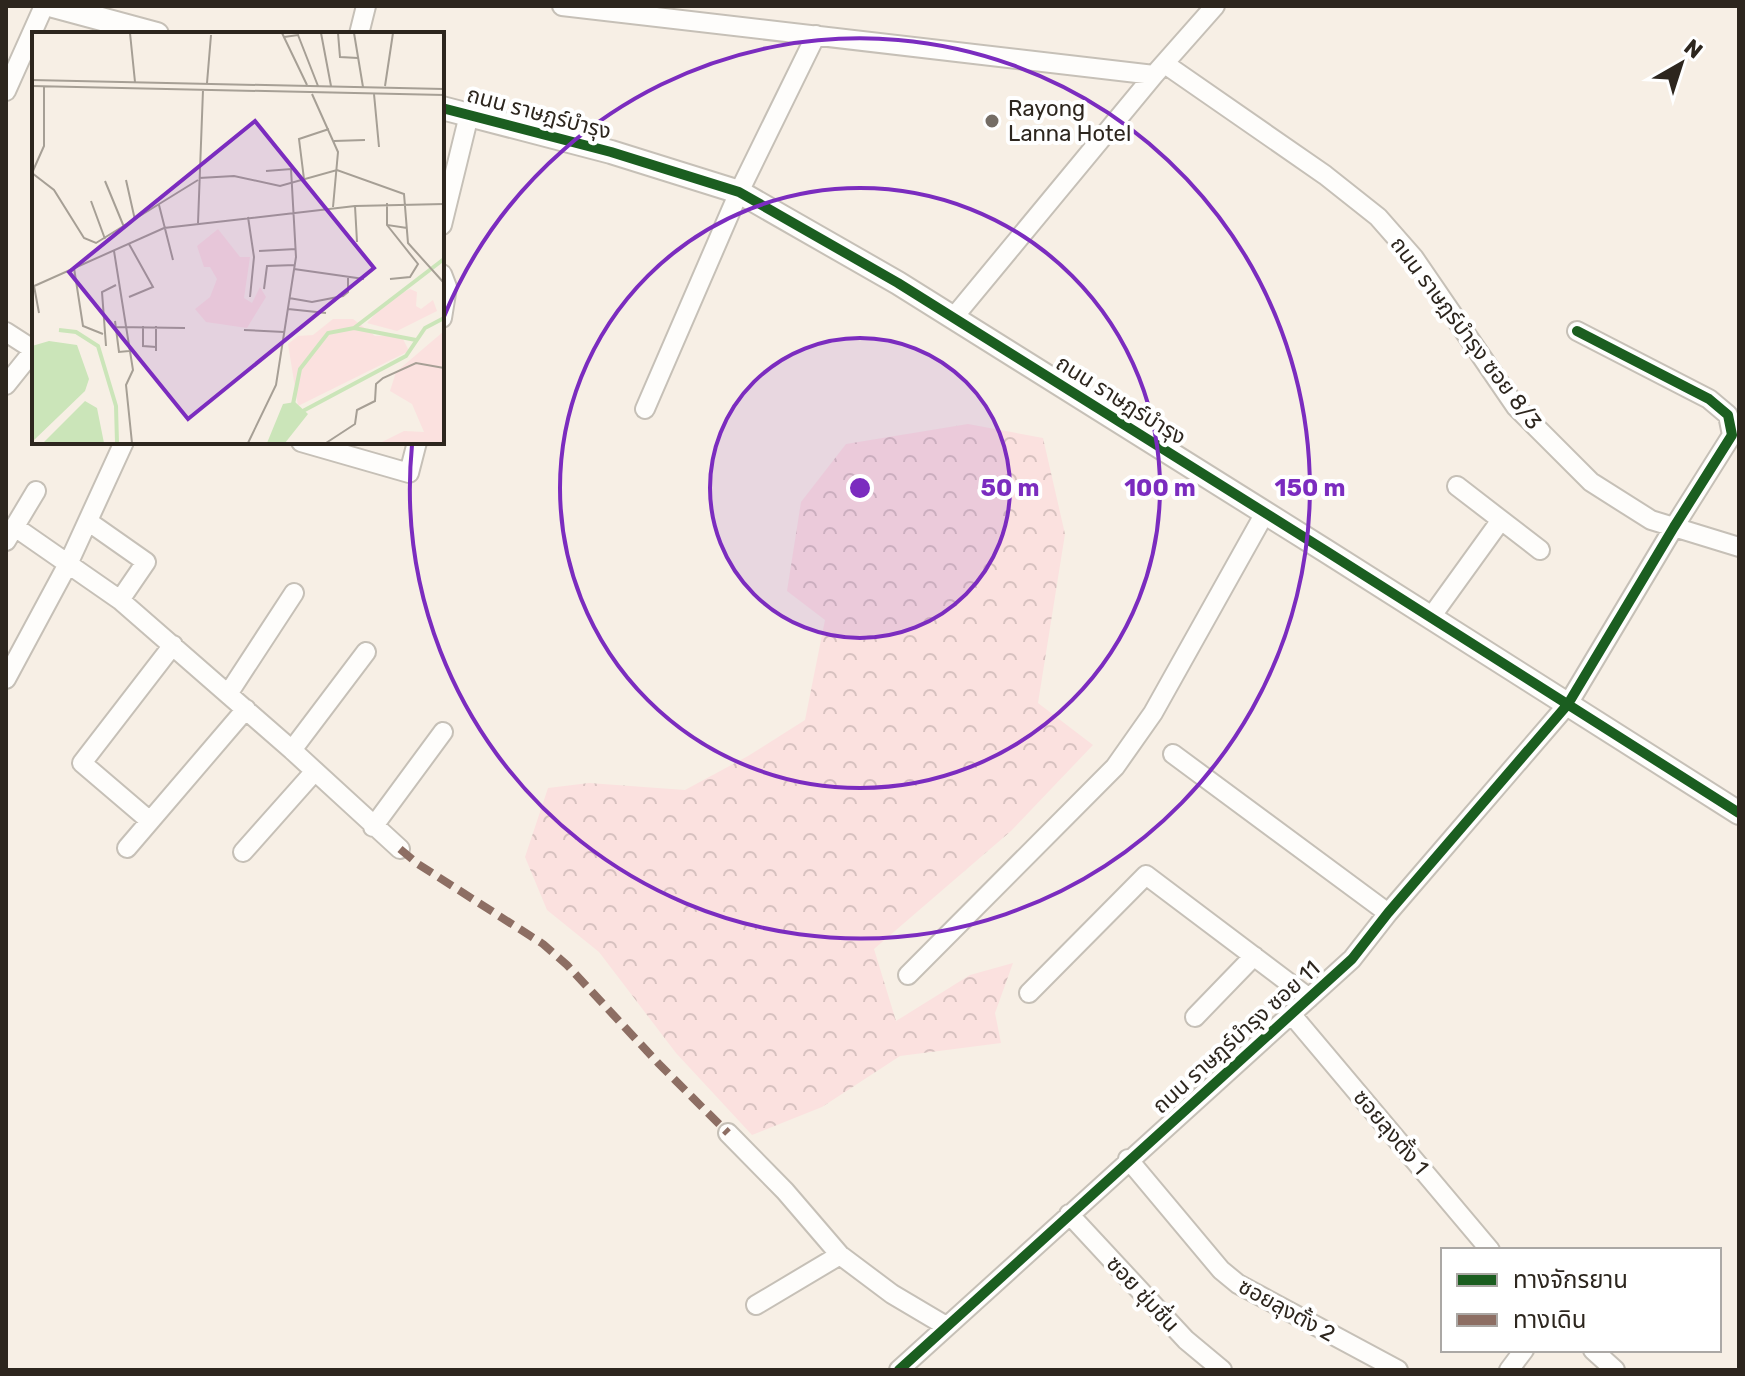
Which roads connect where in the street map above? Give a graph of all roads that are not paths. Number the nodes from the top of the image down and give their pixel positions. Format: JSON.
{"nodes":[{"id":1,"x":44,"y":6,"type":"edge"},
{"id":2,"x":53,"y":6,"type":"edge"},
{"id":3,"x":366,"y":6,"type":"edge"},
{"id":4,"x":562,"y":6,"type":"edge"},
{"id":5,"x":1215,"y":6,"type":"edge"},
{"id":6,"x":613,"y":9,"type":"edge"},
{"id":7,"x":102,"y":27,"type":"edge"},
{"id":8,"x":32,"y":32,"type":"edge"},
{"id":9,"x":141,"y":32,"type":"edge"},
{"id":10,"x":360,"y":32,"type":"edge"},
{"id":11,"x":32,"y":33,"type":"edge"},
{"id":12,"x":816,"y":35,"type":"junction"},
{"id":13,"x":1160,"y":70,"type":"junction"},
{"id":14,"x":6,"y":91,"type":"edge"},
{"id":15,"x":444,"y":109,"type":"edge"},
{"id":16,"x":469,"y":115,"type":"junction"},
{"id":17,"x":739,"y":192,"type":"junction"},
{"id":18,"x":444,"y":217,"type":"edge"},
{"id":19,"x":444,"y":279,"type":"edge"},
{"id":20,"x":444,"y":306,"type":"edge"},
{"id":21,"x":953,"y":318,"type":"junction"},
{"id":22,"x":1577,"y":331,"type":"dead end"},
{"id":23,"x":6,"y":332,"type":"edge"},
{"id":24,"x":32,"y":349,"type":"edge"},
{"id":25,"x":32,"y":352,"type":"edge"},
{"id":26,"x":6,"y":385,"type":"edge"},
{"id":27,"x":645,"y":409,"type":"dead end"},
{"id":28,"x":123,"y":444,"type":"edge"},
{"id":29,"x":308,"y":444,"type":"edge"},
{"id":30,"x":416,"y":444,"type":"edge"},
{"id":31,"x":1457,"y":486,"type":"dead end"},
{"id":32,"x":36,"y":491,"type":"dead end"},
{"id":33,"x":1265,"y":513,"type":"junction"},
{"id":34,"x":1501,"y":520,"type":"junction"},
{"id":35,"x":89,"y":522,"type":"junction"},
{"id":36,"x":1674,"y":527,"type":"junction"},
{"id":37,"x":10,"y":534,"type":"edge"},
{"id":38,"x":1739,"y":547,"type":"edge"},
{"id":39,"x":1540,"y":550,"type":"dead end"},
{"id":40,"x":69,"y":562,"type":"junction"},
{"id":41,"x":294,"y":593,"type":"dead end"},
{"id":42,"x":120,"y":600,"type":"junction"},
{"id":43,"x":1431,"y":617,"type":"junction"},
{"id":44,"x":173,"y":645,"type":"junction"},
{"id":45,"x":366,"y":652,"type":"dead end"},
{"id":46,"x":6,"y":679,"type":"edge"},
{"id":47,"x":228,"y":694,"type":"junction"},
{"id":48,"x":1568,"y":704,"type":"junction"},
{"id":49,"x":246,"y":709,"type":"junction"},
{"id":50,"x":443,"y":732,"type":"dead end"},
{"id":51,"x":292,"y":750,"type":"junction"},
{"id":52,"x":1173,"y":754,"type":"dead end"},
{"id":53,"x":315,"y":771,"type":"junction"},
{"id":54,"x":1739,"y":813,"type":"edge"},
{"id":55,"x":150,"y":821,"type":"junction"},
{"id":56,"x":373,"y":827,"type":"junction"},
{"id":57,"x":127,"y":848,"type":"dead end"},
{"id":58,"x":400,"y":849,"type":"dead end"},
{"id":59,"x":243,"y":852,"type":"dead end"},
{"id":60,"x":1388,"y":913,"type":"junction"},
{"id":61,"x":1254,"y":956,"type":"junction"},
{"id":62,"x":908,"y":975,"type":"dead end"},
{"id":63,"x":1029,"y":993,"type":"dead end"},
{"id":64,"x":1309,"y":998,"type":"junction"},
{"id":65,"x":1292,"y":1015,"type":"junction"},
{"id":66,"x":1195,"y":1017,"type":"dead end"},
{"id":67,"x":728,"y":1133,"type":"dead end"},
{"id":68,"x":1128,"y":1159,"type":"junction"},
{"id":69,"x":1069,"y":1214,"type":"junction"},
{"id":70,"x":1488,"y":1248,"type":"edge"},
{"id":71,"x":840,"y":1255,"type":"junction"},
{"id":72,"x":756,"y":1305,"type":"dead end"},
{"id":73,"x":946,"y":1326,"type":"junction"},
{"id":74,"x":1522,"y":1352,"type":"edge"},
{"id":75,"x":1595,"y":1352,"type":"edge"},
{"id":76,"x":899,"y":1370,"type":"edge"},
{"id":77,"x":1222,"y":1370,"type":"edge"},
{"id":78,"x":1398,"y":1370,"type":"edge"},
{"id":79,"x":1509,"y":1370,"type":"edge"},
{"id":80,"x":1615,"y":1370,"type":"edge"}],
"edges":[{"from":1,"to":8,"type":"street"},
{"from":2,"to":7,"type":"street"},
{"from":3,"to":10,"type":"street"},
{"from":4,"to":6,"type":"street"},
{"from":5,"to":13,"type":"street"},
{"from":6,"to":12,"type":"street"},
{"from":7,"to":9,"type":"street"},
{"from":11,"to":14,"type":"street"},
{"from":12,"to":13,"type":"street"},
{"from":12,"to":17,"type":"street"},
{"from":13,"to":21,"type":"street"},
{"from":13,"to":36,"type":"street","name":"ถนน ราษฎร์บำรุง ซอย 8/3"},
{"from":15,"to":16,"type":"street","name":"ถนน ราษฎร์บำรุง"},
{"from":16,"to":17,"type":"street","name":"ถนน ราษฎร์บำรุง"},
{"from":16,"to":18,"type":"street"},
{"from":17,"to":21,"type":"street","name":"ถนน ราษฎร์บำรุง"},
{"from":17,"to":27,"type":"street"},
{"from":19,"to":20,"type":"street"},
{"from":21,"to":33,"type":"street","name":"ถนน ราษฎร์บำรุง"},
{"from":22,"to":36,"type":"street","name":"ถนน ราษฎร์บำรุง ซอย 11"},
{"from":23,"to":24,"type":"street"},
{"from":25,"to":26,"type":"street"},
{"from":28,"to":35,"type":"street"},
{"from":29,"to":30,"type":"street"},
{"from":31,"to":34,"type":"street"},
{"from":32,"to":37,"type":"street"},
{"from":33,"to":43,"type":"street","name":"ถนน ราษฎร์บำรุง"},
{"from":33,"to":62,"type":"street"},
{"from":34,"to":39,"type":"street"},
{"from":34,"to":43,"type":"street"},
{"from":35,"to":40,"type":"street"},
{"from":35,"to":42,"type":"street"},
{"from":36,"to":38,"type":"street","name":"ถนน ราษฎร์บำรุง ซอย 8/3"},
{"from":36,"to":48,"type":"street","name":"ถนน ราษฎร์บำรุง ซอย 11"},
{"from":37,"to":40,"type":"street"},
{"from":40,"to":42,"type":"street"},
{"from":40,"to":46,"type":"street"},
{"from":41,"to":47,"type":"street"},
{"from":42,"to":44,"type":"street"},
{"from":43,"to":48,"type":"street","name":"ถนน ราษฎร์บำรุง"},
{"from":44,"to":47,"type":"street"},
{"from":44,"to":55,"type":"street"},
{"from":45,"to":51,"type":"street"},
{"from":47,"to":49,"type":"street"},
{"from":48,"to":54,"type":"street","name":"ถนน ราษฎร์บำรุง"},
{"from":48,"to":60,"type":"street","name":"ถนน ราษฎร์บำรุง ซอย 11"},
{"from":49,"to":51,"type":"street"},
{"from":49,"to":55,"type":"street"},
{"from":50,"to":56,"type":"street"},
{"from":51,"to":53,"type":"street"},
{"from":52,"to":60,"type":"street"},
{"from":53,"to":56,"type":"street"},
{"from":53,"to":59,"type":"street"},
{"from":55,"to":57,"type":"street"},
{"from":56,"to":58,"type":"street"},
{"from":60,"to":64,"type":"street","name":"ถนน ราษฎร์บำรุง ซอย 11"},
{"from":61,"to":63,"type":"street"},
{"from":61,"to":64,"type":"street"},
{"from":61,"to":66,"type":"street"},
{"from":64,"to":65,"type":"street","name":"ถนน ราษฎร์บำรุง ซอย 11"},
{"from":65,"to":68,"type":"street","name":"ถนน ราษฎร์บำรุง ซอย 11"},
{"from":65,"to":70,"type":"street","name":"ซอยลุงตั้ง 1"},
{"from":67,"to":71,"type":"street"},
{"from":68,"to":69,"type":"street","name":"ถนน ราษฎร์บำรุง ซอย 11"},
{"from":68,"to":78,"type":"street","name":"ซอยลุงตั้ง 2"},
{"from":69,"to":73,"type":"street","name":"ถนน ราษฎร์บำรุง ซอย 11"},
{"from":69,"to":77,"type":"street","name":"ซอย ชุ่มชื่น"},
{"from":71,"to":72,"type":"street"},
{"from":71,"to":73,"type":"street"},
{"from":73,"to":76,"type":"street","name":"ถนน ราษฎร์บำรุง ซอย 11"},
{"from":74,"to":79,"type":"street"},
{"from":75,"to":80,"type":"street"}]}
